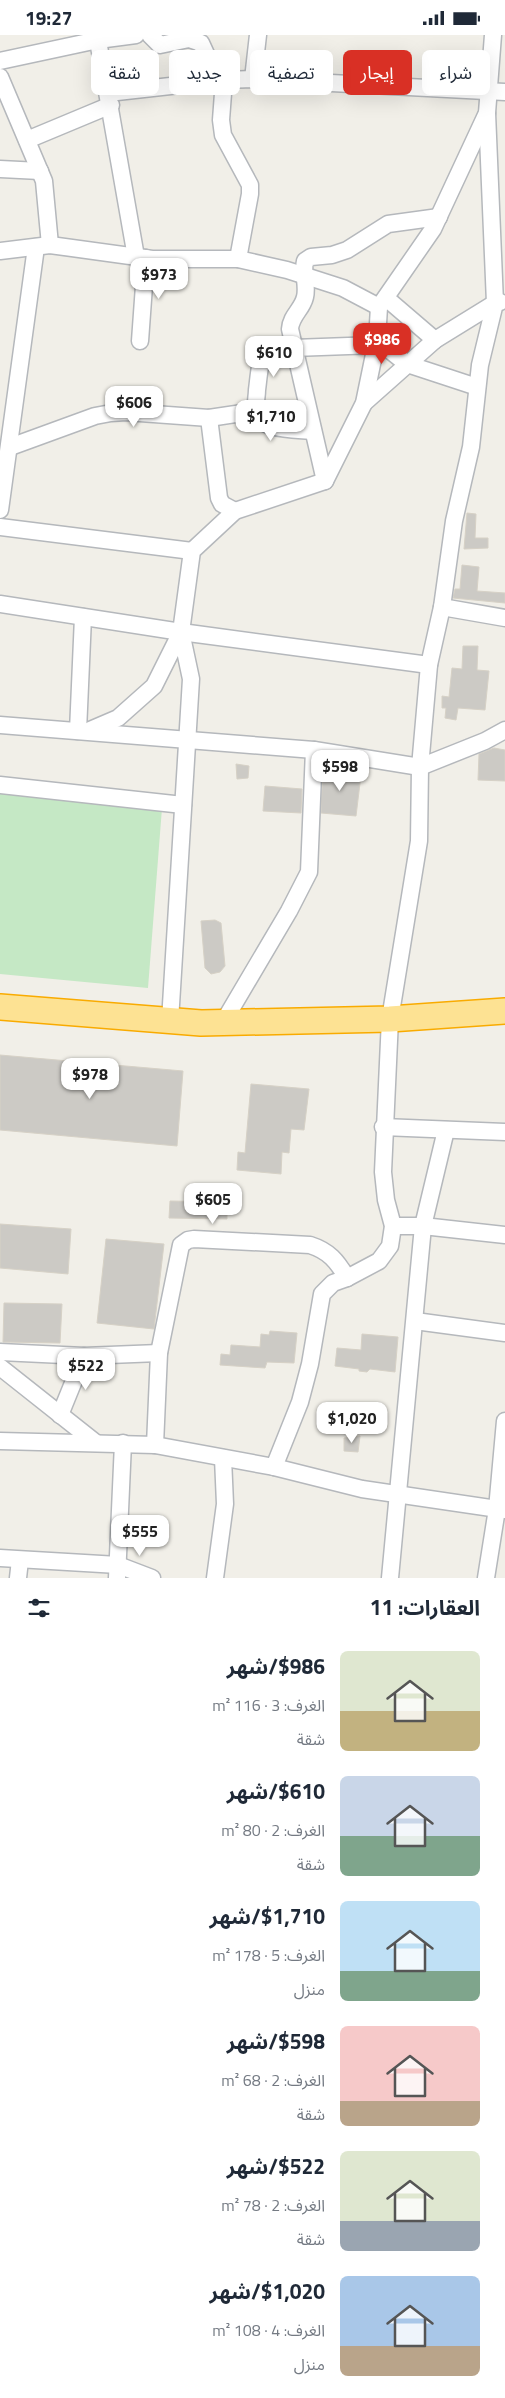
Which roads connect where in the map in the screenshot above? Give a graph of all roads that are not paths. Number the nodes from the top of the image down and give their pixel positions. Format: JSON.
{"nodes":[{"id":1,"x":136,"y":35,"type":"edge"},
{"id":2,"x":150,"y":35,"type":"edge"},
{"id":3,"x":258,"y":35,"type":"edge"},
{"id":4,"x":493,"y":35,"type":"edge"},
{"id":5,"x":98,"y":37,"type":"edge"},
{"id":6,"x":204,"y":50,"type":"edge"},
{"id":7,"x":256,"y":50,"type":"edge"},
{"id":8,"x":0,"y":61,"type":"edge"},
{"id":9,"x":1,"y":83,"type":"edge"},
{"id":10,"x":333,"y":83,"type":"edge"},
{"id":11,"x":169,"y":89,"type":"edge"},
{"id":12,"x":497,"y":91,"type":"edge"},
{"id":13,"x":220,"y":95,"type":"edge"},
{"id":14,"x":110,"y":99,"type":"junction"},
{"id":15,"x":487,"y":113,"type":"junction"},
{"id":16,"x":27,"y":140,"type":"junction"},
{"id":17,"x":0,"y":169,"type":"edge"},
{"id":18,"x":40,"y":171,"type":"junction"},
{"id":19,"x":439,"y":217,"type":"junction"},
{"id":20,"x":43,"y":246,"type":"junction"},
{"id":21,"x":0,"y":251,"type":"edge"},
{"id":22,"x":141,"y":257,"type":"junction"},
{"id":23,"x":238,"y":259,"type":"junction"},
{"id":24,"x":304,"y":277,"type":"junction"},
{"id":25,"x":383,"y":302,"type":"junction"},
{"id":26,"x":500,"y":302,"type":"edge"},
{"id":27,"x":435,"y":339,"type":"junction"},
{"id":28,"x":140,"y":341,"type":"dead end"},
{"id":29,"x":376,"y":343,"type":"junction"},
{"id":30,"x":294,"y":347,"type":"junction"},
{"id":31,"x":407,"y":364,"type":"junction"},
{"id":32,"x":478,"y":387,"type":"junction"},
{"id":33,"x":16,"y":394,"type":"junction"},
{"id":34,"x":0,"y":402,"type":"edge"},
{"id":35,"x":364,"y":403,"type":"junction"},
{"id":36,"x":256,"y":411,"type":"junction"},
{"id":37,"x":209,"y":418,"type":"junction"},
{"id":38,"x":313,"y":431,"type":"junction"},
{"id":39,"x":10,"y":447,"type":"junction"},
{"id":40,"x":325,"y":481,"type":"junction"},
{"id":41,"x":0,"y":510,"type":"edge"},
{"id":42,"x":235,"y":511,"type":"junction"},
{"id":43,"x":0,"y":527,"type":"edge"},
{"id":44,"x":192,"y":551,"type":"junction"},
{"id":45,"x":0,"y":604,"type":"edge"},
{"id":46,"x":442,"y":607,"type":"junction"},
{"id":47,"x":83,"y":617,"type":"junction"},
{"id":48,"x":505,"y":618,"type":"edge"},
{"id":49,"x":181,"y":632,"type":"junction"},
{"id":50,"x":429,"y":665,"type":"junction"},
{"id":51,"x":0,"y":725,"type":"edge"},
{"id":52,"x":81,"y":731,"type":"junction"},
{"id":53,"x":504,"y":732,"type":"edge"},
{"id":54,"x":186,"y":739,"type":"junction"},
{"id":55,"x":314,"y":750,"type":"junction"},
{"id":56,"x":420,"y":767,"type":"junction"},
{"id":57,"x":0,"y":785,"type":"edge"},
{"id":58,"x":183,"y":805,"type":"junction"},
{"id":59,"x":0,"y":1007,"type":"edge"},
{"id":60,"x":505,"y":1011,"type":"edge"},
{"id":61,"x":390,"y":1019,"type":"junction"},
{"id":62,"x":170,"y":1021,"type":"junction"},
{"id":63,"x":224,"y":1021,"type":"junction"},
{"id":64,"x":383,"y":1127,"type":"junction"},
{"id":65,"x":446,"y":1130,"type":"junction"},
{"id":66,"x":505,"y":1132,"type":"edge"},
{"id":67,"x":393,"y":1226,"type":"junction"},
{"id":68,"x":423,"y":1226,"type":"junction"},
{"id":69,"x":505,"y":1235,"type":"edge"},
{"id":70,"x":347,"y":1279,"type":"junction"},
{"id":71,"x":415,"y":1321,"type":"junction"},
{"id":72,"x":505,"y":1333,"type":"edge"},
{"id":73,"x":0,"y":1352,"type":"edge"},
{"id":74,"x":159,"y":1353,"type":"junction"},
{"id":75,"x":84,"y":1356,"type":"junction"},
{"id":76,"x":0,"y":1367,"type":"edge"},
{"id":77,"x":60,"y":1415,"type":"junction"},
{"id":78,"x":505,"y":1421,"type":"edge"},
{"id":79,"x":0,"y":1441,"type":"edge"},
{"id":80,"x":96,"y":1443,"type":"junction"},
{"id":81,"x":123,"y":1443,"type":"junction"},
{"id":82,"x":155,"y":1445,"type":"junction"},
{"id":83,"x":223,"y":1457,"type":"junction"},
{"id":84,"x":274,"y":1467,"type":"junction"},
{"id":85,"x":398,"y":1495,"type":"junction"},
{"id":86,"x":501,"y":1510,"type":"edge"},
{"id":87,"x":0,"y":1558,"type":"edge"},
{"id":88,"x":20,"y":1559,"type":"junction"},
{"id":89,"x":118,"y":1572,"type":"edge"},
{"id":90,"x":18,"y":1578,"type":"edge"},
{"id":91,"x":152,"y":1578,"type":"edge"},
{"id":92,"x":216,"y":1578,"type":"edge"},
{"id":93,"x":390,"y":1578,"type":"edge"},
{"id":94,"x":486,"y":1578,"type":"edge"}],
"edges":[{"from":1,"to":5,"type":"street"},
{"from":2,"to":6,"type":"street"},
{"from":3,"to":7,"type":"street"},
{"from":4,"to":12,"type":"street"},
{"from":5,"to":8,"type":"street"},
{"from":5,"to":14,"type":"street"},
{"from":9,"to":16,"type":"street"},
{"from":10,"to":12,"type":"street"},
{"from":11,"to":14,"type":"street"},
{"from":12,"to":15,"type":"street"},
{"from":13,"to":23,"type":"street"},
{"from":14,"to":16,"type":"street"},
{"from":14,"to":22,"type":"street"},
{"from":15,"to":19,"type":"street"},
{"from":15,"to":26,"type":"street"},
{"from":16,"to":18,"type":"street"},
{"from":17,"to":18,"type":"street"},
{"from":18,"to":20,"type":"street"},
{"from":19,"to":24,"type":"street"},
{"from":19,"to":25,"type":"street"},
{"from":20,"to":21,"type":"street"},
{"from":20,"to":22,"type":"street"},
{"from":20,"to":33,"type":"street"},
{"from":22,"to":23,"type":"street"},
{"from":22,"to":28,"type":"street"},
{"from":23,"to":24,"type":"street"},
{"from":24,"to":25,"type":"street"},
{"from":24,"to":30,"type":"street"},
{"from":25,"to":27,"type":"street"},
{"from":25,"to":29,"type":"street"},
{"from":26,"to":27,"type":"street"},
{"from":26,"to":32,"type":"street"},
{"from":27,"to":31,"type":"street"},
{"from":29,"to":30,"type":"street"},
{"from":29,"to":31,"type":"street"},
{"from":29,"to":35,"type":"street"},
{"from":30,"to":36,"type":"street"},
{"from":30,"to":38,"type":"street"},
{"from":31,"to":32,"type":"street"},
{"from":31,"to":35,"type":"street"},
{"from":32,"to":46,"type":"street"},
{"from":33,"to":34,"type":"street"},
{"from":33,"to":39,"type":"street"},
{"from":35,"to":40,"type":"street"},
{"from":36,"to":37,"type":"street"},
{"from":36,"to":38,"type":"street"},
{"from":37,"to":39,"type":"street"},
{"from":37,"to":42,"type":"street"},
{"from":38,"to":40,"type":"street"},
{"from":39,"to":41,"type":"street"},
{"from":40,"to":42,"type":"street"},
{"from":42,"to":44,"type":"street"},
{"from":43,"to":44,"type":"street"},
{"from":44,"to":49,"type":"street"},
{"from":45,"to":47,"type":"street"},
{"from":46,"to":48,"type":"street"},
{"from":46,"to":50,"type":"street"},
{"from":47,"to":49,"type":"street"},
{"from":47,"to":52,"type":"street"},
{"from":49,"to":50,"type":"street"},
{"from":49,"to":52,"type":"street"},
{"from":49,"to":54,"type":"street"},
{"from":50,"to":56,"type":"street"},
{"from":51,"to":52,"type":"street"},
{"from":52,"to":54,"type":"street"},
{"from":53,"to":56,"type":"street"},
{"from":54,"to":55,"type":"street"},
{"from":54,"to":58,"type":"street"},
{"from":55,"to":56,"type":"street"},
{"from":55,"to":63,"type":"street"},
{"from":56,"to":61,"type":"street"},
{"from":57,"to":58,"type":"street"},
{"from":58,"to":62,"type":"street"},
{"from":59,"to":62,"type":"highway"},
{"from":60,"to":61,"type":"highway"},
{"from":61,"to":63,"type":"highway"},
{"from":61,"to":64,"type":"street"},
{"from":62,"to":63,"type":"highway"},
{"from":64,"to":65,"type":"street"},
{"from":64,"to":67,"type":"street"},
{"from":65,"to":66,"type":"street"},
{"from":65,"to":68,"type":"street"},
{"from":67,"to":68,"type":"street"},
{"from":67,"to":70,"type":"street"},
{"from":68,"to":69,"type":"street"},
{"from":68,"to":71,"type":"street"},
{"from":70,"to":74,"type":"street"},
{"from":70,"to":84,"type":"street"},
{"from":71,"to":72,"type":"street"},
{"from":71,"to":85,"type":"street"},
{"from":73,"to":75,"type":"street"},
{"from":74,"to":75,"type":"street"},
{"from":74,"to":82,"type":"street"},
{"from":75,"to":77,"type":"street"},
{"from":76,"to":77,"type":"street"},
{"from":77,"to":80,"type":"street"},
{"from":78,"to":86,"type":"street"},
{"from":79,"to":80,"type":"street"},
{"from":80,"to":81,"type":"street"},
{"from":81,"to":82,"type":"street"},
{"from":81,"to":89,"type":"street"},
{"from":82,"to":83,"type":"street"},
{"from":83,"to":84,"type":"street"},
{"from":83,"to":92,"type":"street"},
{"from":84,"to":85,"type":"street"},
{"from":85,"to":86,"type":"street"},
{"from":85,"to":93,"type":"street"},
{"from":86,"to":94,"type":"street"},
{"from":87,"to":88,"type":"street"},
{"from":88,"to":89,"type":"street"},
{"from":88,"to":90,"type":"street"},
{"from":89,"to":91,"type":"street"}]}
